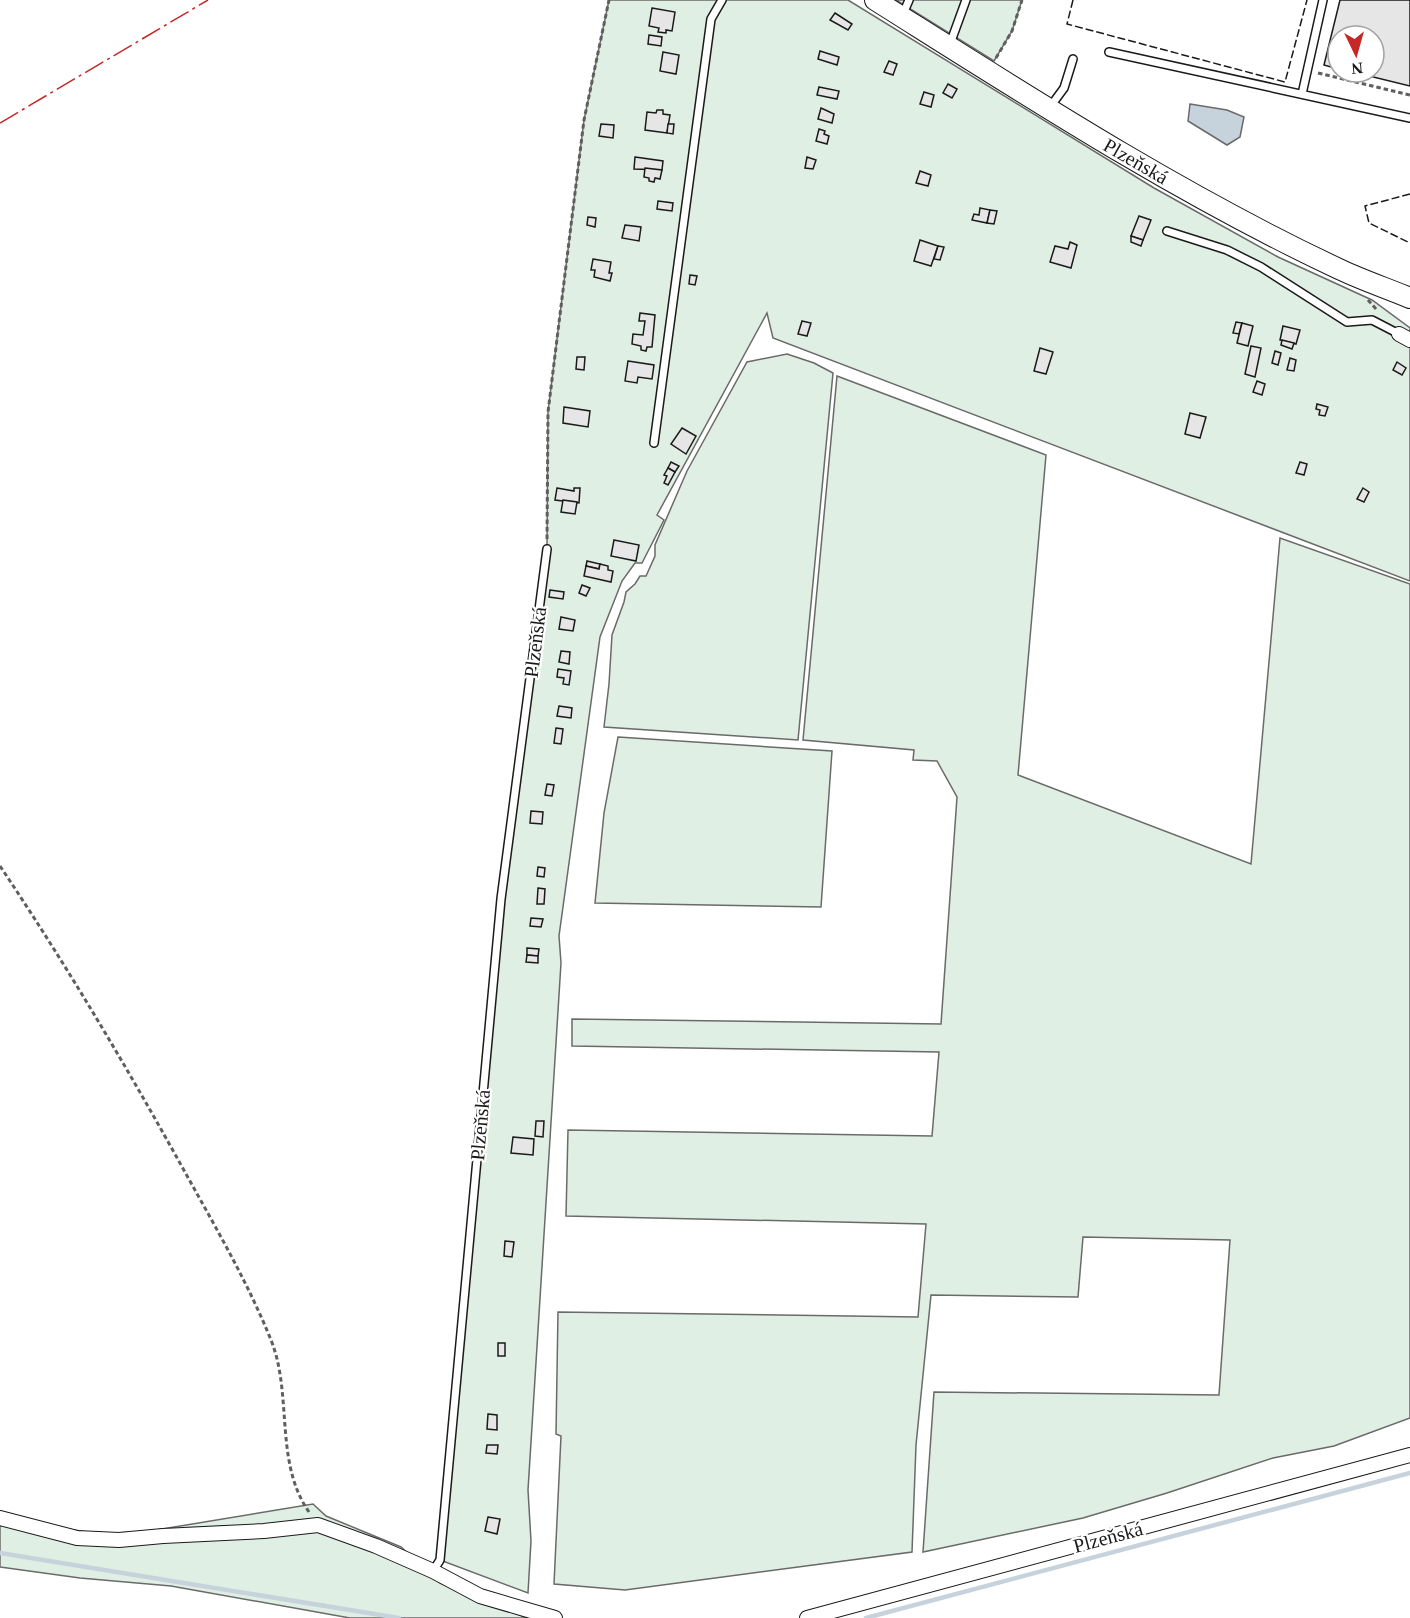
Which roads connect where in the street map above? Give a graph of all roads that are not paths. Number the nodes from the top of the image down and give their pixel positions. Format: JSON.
{"nodes":[{"id":1,"x":722,"y":0,"type":"edge"},
{"id":2,"x":875,"y":0,"type":"edge"},
{"id":3,"x":966,"y":0,"type":"edge"},
{"id":4,"x":1323,"y":0,"type":"edge"},
{"id":5,"x":906,"y":8,"type":"edge"},
{"id":6,"x":949,"y":46,"type":"junction"},
{"id":7,"x":1109,"y":52,"type":"dead end"},
{"id":8,"x":1073,"y":59,"type":"dead end"},
{"id":9,"x":1302,"y":94,"type":"junction"},
{"id":10,"x":1049,"y":109,"type":"junction"},
{"id":11,"x":1410,"y":118,"type":"edge"},
{"id":12,"x":1167,"y":231,"type":"dead end"},
{"id":13,"x":1410,"y":298,"type":"edge"},
{"id":14,"x":1404,"y":337,"type":"edge"},
{"id":15,"x":654,"y":443,"type":"dead end"},
{"id":16,"x":547,"y":549,"type":"road end"},
{"id":17,"x":1410,"y":1455,"type":"edge"},
{"id":18,"x":0,"y":1518,"type":"edge"},
{"id":19,"x":433,"y":1571,"type":"junction"},
{"id":20,"x":555,"y":1618,"type":"edge"},
{"id":21,"x":807,"y":1618,"type":"edge"}],
"edges":[{"from":1,"to":15,"type":"lane"},
{"from":2,"to":5,"type":"main road","name":"Plzeňská"},
{"from":3,"to":6,"type":"lane"},
{"from":4,"to":9,"type":"lane"},
{"from":5,"to":6,"type":"main road","name":"Plzeňská"},
{"from":6,"to":10,"type":"main road","name":"Plzeňská"},
{"from":7,"to":9,"type":"lane"},
{"from":8,"to":10,"type":"lane"},
{"from":9,"to":11,"type":"lane"},
{"from":10,"to":13,"type":"main road","name":"Plzeňská"},
{"from":12,"to":14,"type":"lane"},
{"from":16,"to":19,"type":"lane","name":"Plzeňská"},
{"from":17,"to":21,"type":"street","name":"Plzeňská"},
{"from":18,"to":19,"type":"street"},
{"from":19,"to":20,"type":"street"}]}
